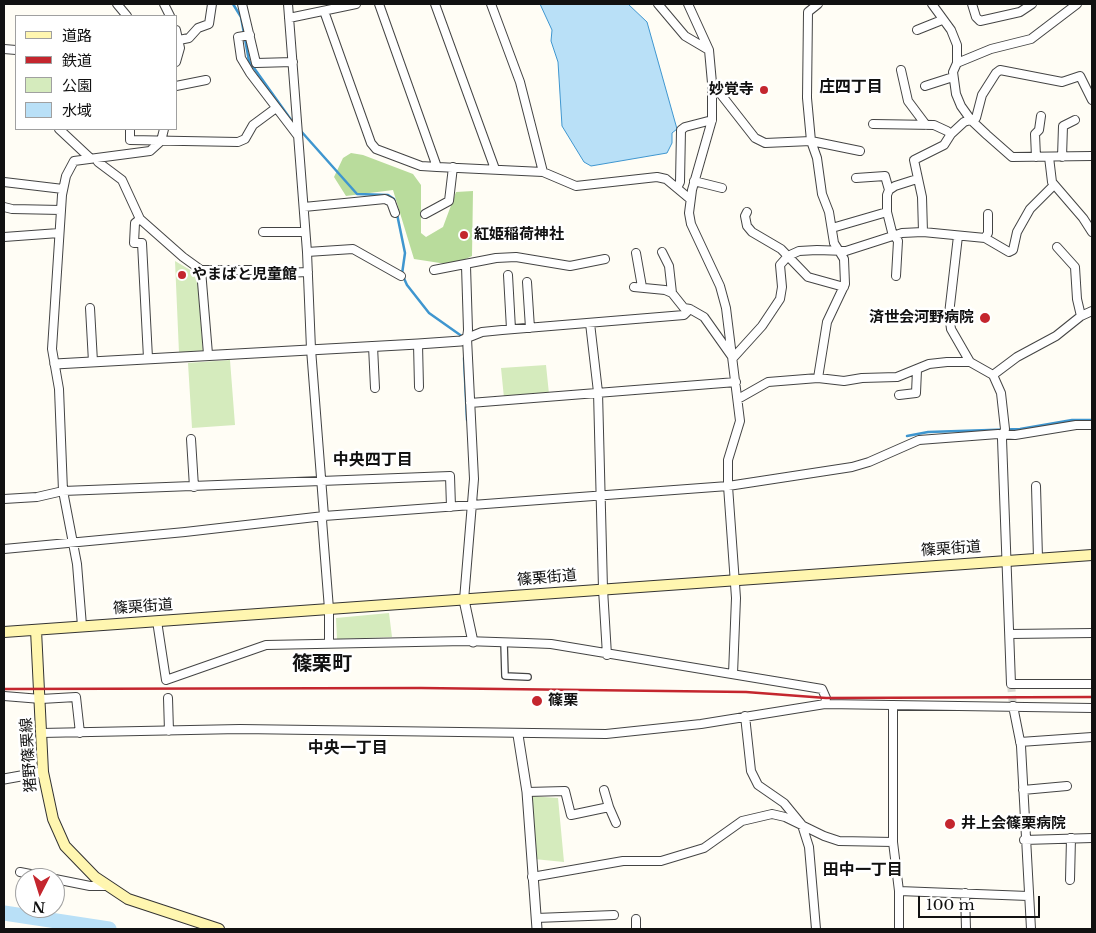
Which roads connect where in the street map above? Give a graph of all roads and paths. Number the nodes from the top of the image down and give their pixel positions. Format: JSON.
{"nodes":[{"id":1,"x":117,"y":4,"type":"edge"},
{"id":2,"x":212,"y":4,"type":"edge"},
{"id":3,"x":242,"y":4,"type":"edge"},
{"id":4,"x":288,"y":4,"type":"edge"},
{"id":5,"x":355,"y":4,"type":"edge"},
{"id":6,"x":379,"y":4,"type":"edge"},
{"id":7,"x":435,"y":4,"type":"edge"},
{"id":8,"x":490,"y":4,"type":"edge"},
{"id":9,"x":658,"y":4,"type":"edge"},
{"id":10,"x":688,"y":4,"type":"edge"},
{"id":11,"x":818,"y":4,"type":"edge"},
{"id":12,"x":932,"y":4,"type":"edge"},
{"id":13,"x":972,"y":4,"type":"edge"},
{"id":14,"x":1017,"y":4,"type":"edge"},
{"id":15,"x":1032,"y":4,"type":"edge"},
{"id":16,"x":1077,"y":4,"type":"edge"},
{"id":17,"x":324,"y":11,"type":"junction"},
{"id":18,"x":1020,"y":12,"type":"junction"},
{"id":19,"x":126,"y":15,"type":"edge"},
{"id":20,"x":289,"y":18,"type":"junction"},
{"id":21,"x":942,"y":20,"type":"junction"},
{"id":22,"x":237,"y":27,"type":"dead end"},
{"id":23,"x":917,"y":30,"type":"dead end"},
{"id":24,"x":250,"y":35,"type":"junction"},
{"id":25,"x":178,"y":37,"type":"edge"},
{"id":26,"x":238,"y":37,"type":"junction"},
{"id":27,"x":179,"y":40,"type":"junction"},
{"id":28,"x":178,"y":47,"type":"edge"},
{"id":29,"x":709,"y":50,"type":"junction"},
{"id":30,"x":293,"y":62,"type":"junction"},
{"id":31,"x":957,"y":63,"type":"junction"},
{"id":32,"x":900,"y":70,"type":"dead end"},
{"id":33,"x":953,"y":77,"type":"junction"},
{"id":34,"x":206,"y":80,"type":"dead end"},
{"id":35,"x":712,"y":83,"type":"junction"},
{"id":36,"x":178,"y":86,"type":"edge"},
{"id":37,"x":925,"y":86,"type":"dead end"},
{"id":38,"x":1092,"y":100,"type":"edge"},
{"id":39,"x":276,"y":108,"type":"junction"},
{"id":40,"x":1041,"y":116,"type":"dead end"},
{"id":41,"x":712,"y":120,"type":"junction"},
{"id":42,"x":971,"y":120,"type":"junction"},
{"id":43,"x":1075,"y":120,"type":"dead end"},
{"id":44,"x":873,"y":124,"type":"dead end"},
{"id":45,"x":926,"y":125,"type":"junction"},
{"id":46,"x":60,"y":130,"type":"edge"},
{"id":47,"x":130,"y":130,"type":"edge"},
{"id":48,"x":164,"y":130,"type":"edge"},
{"id":49,"x":951,"y":134,"type":"junction"},
{"id":50,"x":298,"y":136,"type":"junction"},
{"id":51,"x":811,"y":141,"type":"junction"},
{"id":52,"x":161,"y":142,"type":"junction"},
{"id":53,"x":860,"y":151,"type":"dead end"},
{"id":54,"x":1092,"y":156,"type":"edge"},
{"id":55,"x":1036,"y":157,"type":"junction"},
{"id":56,"x":1049,"y":157,"type":"junction"},
{"id":57,"x":1062,"y":157,"type":"junction"},
{"id":58,"x":90,"y":158,"type":"junction"},
{"id":59,"x":98,"y":162,"type":"dead end"},
{"id":60,"x":437,"y":167,"type":"junction"},
{"id":61,"x":453,"y":168,"type":"junction"},
{"id":62,"x":495,"y":169,"type":"junction"},
{"id":63,"x":543,"y":172,"type":"junction"},
{"id":64,"x":856,"y":178,"type":"dead end"},
{"id":65,"x":918,"y":179,"type":"junction"},
{"id":66,"x":694,"y":181,"type":"junction"},
{"id":67,"x":4,"y":182,"type":"edge"},
{"id":68,"x":1054,"y":185,"type":"junction"},
{"id":69,"x":677,"y":188,"type":"junction"},
{"id":70,"x":722,"y":188,"type":"dead end"},
{"id":71,"x":63,"y":189,"type":"junction"},
{"id":72,"x":889,"y":190,"type":"junction"},
{"id":73,"x":690,"y":199,"type":"junction"},
{"id":74,"x":4,"y":206,"type":"edge"},
{"id":75,"x":304,"y":207,"type":"junction"},
{"id":76,"x":61,"y":210,"type":"junction"},
{"id":77,"x":747,"y":212,"type":"dead end"},
{"id":78,"x":887,"y":212,"type":"junction"},
{"id":79,"x":395,"y":213,"type":"dead end"},
{"id":80,"x":425,"y":214,"type":"dead end"},
{"id":81,"x":988,"y":214,"type":"dead end"},
{"id":82,"x":140,"y":219,"type":"junction"},
{"id":83,"x":832,"y":228,"type":"junction"},
{"id":84,"x":263,"y":232,"type":"dead end"},
{"id":85,"x":305,"y":232,"type":"junction"},
{"id":86,"x":923,"y":232,"type":"junction"},
{"id":87,"x":1092,"y":232,"type":"edge"},
{"id":88,"x":59,"y":233,"type":"junction"},
{"id":89,"x":895,"y":235,"type":"junction"},
{"id":90,"x":958,"y":236,"type":"junction"},
{"id":91,"x":4,"y":237,"type":"edge"},
{"id":92,"x":985,"y":238,"type":"junction"},
{"id":93,"x":1057,"y":247,"type":"dead end"},
{"id":94,"x":307,"y":252,"type":"junction"},
{"id":95,"x":662,"y":252,"type":"dead end"},
{"id":96,"x":840,"y":252,"type":"junction"},
{"id":97,"x":636,"y":253,"type":"dead end"},
{"id":98,"x":788,"y":256,"type":"junction"},
{"id":99,"x":605,"y":258,"type":"dead end"},
{"id":100,"x":466,"y":266,"type":"junction"},
{"id":101,"x":202,"y":270,"type":"junction"},
{"id":102,"x":434,"y":270,"type":"dead end"},
{"id":103,"x":308,"y":272,"type":"junction"},
{"id":104,"x":400,"y":276,"type":"dead end"},
{"id":105,"x":508,"y":276,"type":"dead end"},
{"id":106,"x":896,"y":276,"type":"dead end"},
{"id":107,"x":527,"y":282,"type":"dead end"},
{"id":108,"x":844,"y":286,"type":"junction"},
{"id":109,"x":672,"y":293,"type":"junction"},
{"id":110,"x":90,"y":308,"type":"dead end"},
{"id":111,"x":690,"y":309,"type":"junction"},
{"id":112,"x":1092,"y":312,"type":"edge"},
{"id":113,"x":1081,"y":316,"type":"junction"},
{"id":114,"x":590,"y":322,"type":"junction"},
{"id":115,"x":530,"y":328,"type":"junction"},
{"id":116,"x":511,"y":329,"type":"junction"},
{"id":117,"x":466,"y":338,"type":"junction"},
{"id":118,"x":418,"y":344,"type":"junction"},
{"id":119,"x":373,"y":346,"type":"junction"},
{"id":120,"x":311,"y":349,"type":"junction"},
{"id":121,"x":208,"y":354,"type":"junction"},
{"id":122,"x":148,"y":358,"type":"junction"},
{"id":123,"x":733,"y":358,"type":"junction"},
{"id":124,"x":93,"y":362,"type":"junction"},
{"id":125,"x":970,"y":362,"type":"junction"},
{"id":126,"x":55,"y":364,"type":"junction"},
{"id":127,"x":917,"y":370,"type":"junction"},
{"id":128,"x":993,"y":375,"type":"junction"},
{"id":129,"x":818,"y":378,"type":"junction"},
{"id":130,"x":736,"y":382,"type":"junction"},
{"id":131,"x":420,"y":387,"type":"dead end"},
{"id":132,"x":375,"y":388,"type":"dead end"},
{"id":133,"x":598,"y":392,"type":"junction"},
{"id":134,"x":899,"y":395,"type":"dead end"},
{"id":135,"x":738,"y":399,"type":"junction"},
{"id":136,"x":470,"y":403,"type":"junction"},
{"id":137,"x":1092,"y":426,"type":"edge"},
{"id":138,"x":1004,"y":434,"type":"junction"},
{"id":139,"x":191,"y":439,"type":"dead end"},
{"id":140,"x":321,"y":481,"type":"junction"},
{"id":141,"x":728,"y":486,"type":"junction"},
{"id":142,"x":1036,"y":486,"type":"dead end"},
{"id":143,"x":194,"y":487,"type":"junction"},
{"id":144,"x":63,"y":491,"type":"junction"},
{"id":145,"x":600,"y":496,"type":"junction"},
{"id":146,"x":4,"y":499,"type":"edge"},
{"id":147,"x":473,"y":506,"type":"junction"},
{"id":148,"x":452,"y":507,"type":"junction"},
{"id":149,"x":324,"y":516,"type":"junction"},
{"id":150,"x":72,"y":543,"type":"junction"},
{"id":151,"x":4,"y":549,"type":"edge"},
{"id":152,"x":1092,"y":555,"type":"edge"},
{"id":153,"x":1038,"y":558,"type":"junction"},
{"id":154,"x":1008,"y":560,"type":"junction"},
{"id":155,"x":734,"y":579,"type":"junction"},
{"id":156,"x":603,"y":589,"type":"junction"},
{"id":157,"x":464,"y":600,"type":"junction"},
{"id":158,"x":329,"y":609,"type":"junction"},
{"id":159,"x":157,"y":621,"type":"junction"},
{"id":160,"x":82,"y":626,"type":"junction"},
{"id":161,"x":36,"y":630,"type":"junction"},
{"id":162,"x":4,"y":632,"type":"edge"},
{"id":163,"x":1092,"y":633,"type":"edge"},
{"id":164,"x":1010,"y":634,"type":"junction"},
{"id":165,"x":473,"y":642,"type":"junction"},
{"id":166,"x":504,"y":642,"type":"junction"},
{"id":167,"x":329,"y":643,"type":"junction"},
{"id":168,"x":607,"y":655,"type":"junction"},
{"id":169,"x":733,"y":674,"type":"junction"},
{"id":170,"x":528,"y":677,"type":"dead end"},
{"id":171,"x":1092,"y":684,"type":"edge"},
{"id":172,"x":4,"y":696,"type":"edge"},
{"id":173,"x":168,"y":698,"type":"dead end"},
{"id":174,"x":40,"y":699,"type":"junction"},
{"id":175,"x":825,"y":704,"type":"junction"},
{"id":176,"x":893,"y":705,"type":"junction"},
{"id":177,"x":1013,"y":706,"type":"junction"},
{"id":178,"x":1092,"y":708,"type":"edge"},
{"id":179,"x":745,"y":716,"type":"junction"},
{"id":180,"x":169,"y":731,"type":"junction"},
{"id":181,"x":41,"y":733,"type":"junction"},
{"id":182,"x":80,"y":733,"type":"junction"},
{"id":183,"x":518,"y":735,"type":"junction"},
{"id":184,"x":1092,"y":738,"type":"edge"},
{"id":185,"x":1020,"y":742,"type":"junction"},
{"id":186,"x":43,"y":772,"type":"junction"},
{"id":187,"x":4,"y":779,"type":"edge"},
{"id":188,"x":1067,"y":786,"type":"dead end"},
{"id":189,"x":604,"y":790,"type":"dead end"},
{"id":190,"x":1023,"y":790,"type":"junction"},
{"id":191,"x":526,"y":792,"type":"junction"},
{"id":192,"x":609,"y":807,"type":"junction"},
{"id":193,"x":616,"y":824,"type":"dead end"},
{"id":194,"x":802,"y":825,"type":"junction"},
{"id":195,"x":1071,"y":838,"type":"junction"},
{"id":196,"x":1092,"y":838,"type":"edge"},
{"id":197,"x":1024,"y":840,"type":"junction"},
{"id":198,"x":893,"y":842,"type":"junction"},
{"id":199,"x":532,"y":877,"type":"junction"},
{"id":200,"x":1070,"y":880,"type":"dead end"},
{"id":201,"x":65,"y":881,"type":"edge"},
{"id":202,"x":107,"y":886,"type":"junction"},
{"id":203,"x":899,"y":891,"type":"junction"},
{"id":204,"x":965,"y":893,"type":"junction"},
{"id":205,"x":1028,"y":896,"type":"junction"},
{"id":206,"x":614,"y":915,"type":"dead end"},
{"id":207,"x":536,"y":918,"type":"junction"},
{"id":208,"x":636,"y":919,"type":"dead end"},
{"id":209,"x":219,"y":929,"type":"edge"},
{"id":210,"x":537,"y":929,"type":"edge"},
{"id":211,"x":636,"y":929,"type":"edge"},
{"id":212,"x":816,"y":929,"type":"edge"},
{"id":213,"x":899,"y":929,"type":"edge"},
{"id":214,"x":966,"y":929,"type":"edge"},
{"id":215,"x":1031,"y":929,"type":"edge"}],
"edges":[{"from":1,"to":19,"type":"street"},
{"from":2,"to":27,"type":"street"},
{"from":3,"to":24,"type":"street"},
{"from":4,"to":20,"type":"street"},
{"from":5,"to":17,"type":"street"},
{"from":6,"to":60,"type":"street"},
{"from":7,"to":62,"type":"street"},
{"from":8,"to":63,"type":"street"},
{"from":9,"to":29,"type":"street"},
{"from":10,"to":29,"type":"street"},
{"from":11,"to":51,"type":"street"},
{"from":12,"to":21,"type":"street"},
{"from":13,"to":18,"type":"street"},
{"from":14,"to":18,"type":"street"},
{"from":15,"to":18,"type":"street"},
{"from":16,"to":31,"type":"street"},
{"from":17,"to":20,"type":"street"},
{"from":17,"to":60,"type":"street"},
{"from":20,"to":30,"type":"street"},
{"from":21,"to":23,"type":"street"},
{"from":21,"to":31,"type":"street"},
{"from":22,"to":26,"type":"street"},
{"from":24,"to":26,"type":"street"},
{"from":24,"to":30,"type":"street"},
{"from":25,"to":27,"type":"street"},
{"from":26,"to":39,"type":"street"},
{"from":27,"to":28,"type":"street"},
{"from":29,"to":35,"type":"street"},
{"from":30,"to":50,"type":"street"},
{"from":31,"to":33,"type":"street"},
{"from":32,"to":45,"type":"street"},
{"from":33,"to":37,"type":"street"},
{"from":33,"to":42,"type":"street"},
{"from":34,"to":36,"type":"street"},
{"from":35,"to":41,"type":"street"},
{"from":35,"to":51,"type":"street"},
{"from":38,"to":42,"type":"street"},
{"from":39,"to":50,"type":"street"},
{"from":39,"to":52,"type":"street"},
{"from":40,"to":55,"type":"street"},
{"from":41,"to":66,"type":"street"},
{"from":41,"to":69,"type":"street"},
{"from":42,"to":49,"type":"street"},
{"from":42,"to":55,"type":"street"},
{"from":43,"to":57,"type":"street"},
{"from":44,"to":45,"type":"street"},
{"from":45,"to":49,"type":"street"},
{"from":46,"to":58,"type":"street"},
{"from":47,"to":52,"type":"street"},
{"from":48,"to":52,"type":"street"},
{"from":49,"to":65,"type":"street"},
{"from":50,"to":75,"type":"street"},
{"from":51,"to":53,"type":"street"},
{"from":51,"to":83,"type":"street"},
{"from":52,"to":58,"type":"street"},
{"from":54,"to":57,"type":"street"},
{"from":55,"to":56,"type":"street"},
{"from":56,"to":57,"type":"street"},
{"from":56,"to":68,"type":"street"},
{"from":58,"to":71,"type":"street"},
{"from":59,"to":82,"type":"street"},
{"from":60,"to":61,"type":"street"},
{"from":61,"to":62,"type":"street"},
{"from":61,"to":80,"type":"street"},
{"from":62,"to":63,"type":"street"},
{"from":63,"to":69,"type":"street"},
{"from":64,"to":72,"type":"street"},
{"from":65,"to":72,"type":"street"},
{"from":65,"to":86,"type":"street"},
{"from":66,"to":70,"type":"street"},
{"from":66,"to":73,"type":"street"},
{"from":67,"to":71,"type":"street"},
{"from":68,"to":87,"type":"street"},
{"from":68,"to":92,"type":"street"},
{"from":69,"to":73,"type":"street"},
{"from":71,"to":76,"type":"street"},
{"from":72,"to":78,"type":"street"},
{"from":73,"to":123,"type":"street"},
{"from":74,"to":76,"type":"street"},
{"from":75,"to":79,"type":"street"},
{"from":75,"to":85,"type":"street"},
{"from":76,"to":88,"type":"street"},
{"from":77,"to":98,"type":"street"},
{"from":78,"to":83,"type":"street"},
{"from":78,"to":89,"type":"street"},
{"from":81,"to":92,"type":"street"},
{"from":82,"to":101,"type":"street"},
{"from":82,"to":122,"type":"street"},
{"from":83,"to":96,"type":"street"},
{"from":84,"to":85,"type":"street"},
{"from":85,"to":94,"type":"street"},
{"from":86,"to":89,"type":"street"},
{"from":86,"to":90,"type":"street"},
{"from":88,"to":91,"type":"street"},
{"from":88,"to":126,"type":"street"},
{"from":89,"to":96,"type":"street"},
{"from":89,"to":106,"type":"street"},
{"from":90,"to":92,"type":"street"},
{"from":90,"to":125,"type":"street"},
{"from":93,"to":113,"type":"street"},
{"from":94,"to":103,"type":"street"},
{"from":94,"to":104,"type":"street"},
{"from":95,"to":109,"type":"street"},
{"from":96,"to":98,"type":"street"},
{"from":96,"to":108,"type":"street"},
{"from":97,"to":109,"type":"street"},
{"from":98,"to":108,"type":"street"},
{"from":98,"to":123,"type":"street"},
{"from":99,"to":100,"type":"street"},
{"from":100,"to":102,"type":"street"},
{"from":100,"to":117,"type":"street"},
{"from":101,"to":103,"type":"street"},
{"from":101,"to":121,"type":"street"},
{"from":103,"to":120,"type":"street"},
{"from":105,"to":116,"type":"street"},
{"from":107,"to":115,"type":"street"},
{"from":108,"to":129,"type":"street"},
{"from":109,"to":111,"type":"street"},
{"from":110,"to":124,"type":"street"},
{"from":111,"to":114,"type":"street"},
{"from":111,"to":123,"type":"street"},
{"from":112,"to":113,"type":"street"},
{"from":113,"to":128,"type":"street"},
{"from":114,"to":115,"type":"street"},
{"from":114,"to":133,"type":"street"},
{"from":115,"to":116,"type":"street"},
{"from":116,"to":117,"type":"street"},
{"from":117,"to":118,"type":"street"},
{"from":117,"to":136,"type":"street"},
{"from":118,"to":119,"type":"street"},
{"from":118,"to":131,"type":"street"},
{"from":119,"to":120,"type":"street"},
{"from":119,"to":132,"type":"street"},
{"from":120,"to":121,"type":"street"},
{"from":120,"to":140,"type":"street"},
{"from":121,"to":122,"type":"street"},
{"from":122,"to":124,"type":"street"},
{"from":123,"to":130,"type":"street"},
{"from":124,"to":126,"type":"street"},
{"from":125,"to":127,"type":"street"},
{"from":125,"to":128,"type":"street"},
{"from":126,"to":144,"type":"street"},
{"from":127,"to":129,"type":"street"},
{"from":127,"to":134,"type":"street"},
{"from":128,"to":138,"type":"street"},
{"from":129,"to":135,"type":"street"},
{"from":130,"to":133,"type":"street"},
{"from":130,"to":135,"type":"street"},
{"from":133,"to":136,"type":"street"},
{"from":133,"to":145,"type":"street"},
{"from":135,"to":141,"type":"street"},
{"from":136,"to":147,"type":"street"},
{"from":137,"to":138,"type":"street"},
{"from":138,"to":141,"type":"street"},
{"from":138,"to":154,"type":"street"},
{"from":139,"to":143,"type":"street"},
{"from":140,"to":143,"type":"street"},
{"from":140,"to":148,"type":"street"},
{"from":140,"to":149,"type":"street"},
{"from":141,"to":145,"type":"street"},
{"from":141,"to":155,"type":"street"},
{"from":142,"to":153,"type":"street"},
{"from":143,"to":144,"type":"street"},
{"from":144,"to":146,"type":"street"},
{"from":144,"to":150,"type":"street"},
{"from":145,"to":147,"type":"street"},
{"from":145,"to":156,"type":"street"},
{"from":147,"to":148,"type":"street"},
{"from":147,"to":157,"type":"street"},
{"from":148,"to":149,"type":"street"},
{"from":149,"to":150,"type":"street"},
{"from":149,"to":158,"type":"street"},
{"from":150,"to":151,"type":"street"},
{"from":150,"to":160,"type":"street"},
{"from":152,"to":153,"type":"main road","name":"篠栗街道"},
{"from":153,"to":154,"type":"main road","name":"篠栗街道"},
{"from":154,"to":155,"type":"main road","name":"篠栗街道"},
{"from":154,"to":164,"type":"street"},
{"from":155,"to":156,"type":"main road","name":"篠栗街道"},
{"from":155,"to":169,"type":"street"},
{"from":156,"to":157,"type":"main road","name":"篠栗街道"},
{"from":156,"to":168,"type":"street"},
{"from":157,"to":158,"type":"main road","name":"篠栗街道"},
{"from":157,"to":165,"type":"street"},
{"from":158,"to":159,"type":"main road","name":"篠栗街道"},
{"from":158,"to":167,"type":"street"},
{"from":159,"to":160,"type":"main road","name":"篠栗街道"},
{"from":159,"to":167,"type":"street"},
{"from":160,"to":161,"type":"main road","name":"篠栗街道"},
{"from":161,"to":162,"type":"main road","name":"篠栗街道"},
{"from":161,"to":174,"type":"main road","name":"猪野篠栗線"},
{"from":163,"to":164,"type":"street"},
{"from":164,"to":171,"type":"street"},
{"from":165,"to":166,"type":"street"},
{"from":165,"to":167,"type":"street"},
{"from":166,"to":168,"type":"street"},
{"from":166,"to":170,"type":"street"},
{"from":168,"to":169,"type":"street"},
{"from":169,"to":175,"type":"street"},
{"from":172,"to":174,"type":"street"},
{"from":173,"to":180,"type":"street"},
{"from":174,"to":181,"type":"main road","name":"猪野篠栗線"},
{"from":174,"to":182,"type":"street"},
{"from":175,"to":176,"type":"street"},
{"from":175,"to":179,"type":"street"},
{"from":176,"to":177,"type":"street"},
{"from":176,"to":198,"type":"street"},
{"from":177,"to":178,"type":"street"},
{"from":177,"to":185,"type":"street"},
{"from":179,"to":183,"type":"street"},
{"from":179,"to":194,"type":"street"},
{"from":180,"to":182,"type":"street"},
{"from":180,"to":183,"type":"street"},
{"from":181,"to":182,"type":"street"},
{"from":181,"to":186,"type":"main road","name":"猪野篠栗線"},
{"from":183,"to":191,"type":"street"},
{"from":184,"to":185,"type":"street"},
{"from":185,"to":190,"type":"street"},
{"from":186,"to":187,"type":"street"},
{"from":186,"to":202,"type":"main road","name":"猪野篠栗線"},
{"from":188,"to":190,"type":"street"},
{"from":189,"to":192,"type":"street"},
{"from":190,"to":197,"type":"street"},
{"from":191,"to":192,"type":"street"},
{"from":191,"to":199,"type":"street"},
{"from":192,"to":193,"type":"street"},
{"from":194,"to":198,"type":"street"},
{"from":194,"to":199,"type":"street"},
{"from":194,"to":212,"type":"street"},
{"from":195,"to":196,"type":"street"},
{"from":195,"to":197,"type":"street"},
{"from":195,"to":200,"type":"street"},
{"from":197,"to":205,"type":"street"},
{"from":198,"to":203,"type":"street"},
{"from":199,"to":207,"type":"street"},
{"from":201,"to":202,"type":"street"},
{"from":202,"to":209,"type":"main road","name":"猪野篠栗線"},
{"from":203,"to":204,"type":"street"},
{"from":203,"to":213,"type":"street"},
{"from":204,"to":205,"type":"street"},
{"from":204,"to":214,"type":"street"},
{"from":205,"to":215,"type":"street"},
{"from":206,"to":207,"type":"street"},
{"from":207,"to":210,"type":"street"},
{"from":208,"to":211,"type":"street"}]}
